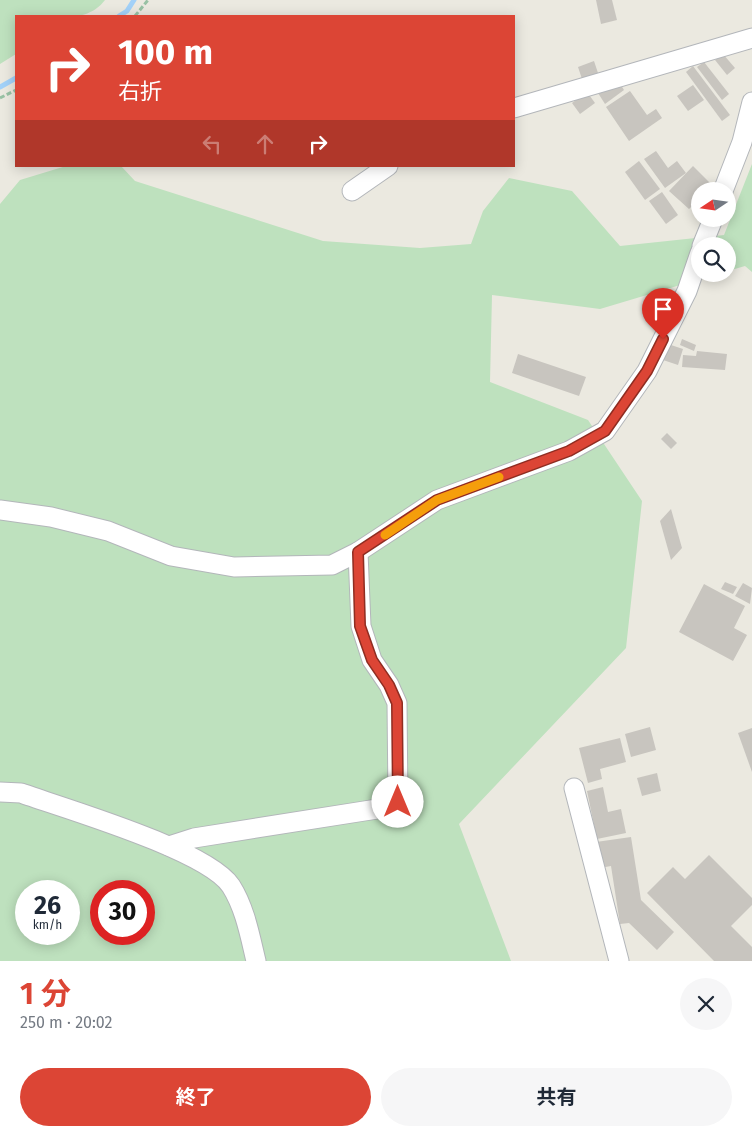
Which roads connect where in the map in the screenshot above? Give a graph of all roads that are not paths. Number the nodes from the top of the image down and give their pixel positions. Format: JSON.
{"nodes":[{"id":1,"x":752,"y":38,"type":"edge"},
{"id":2,"x":752,"y":102,"type":"edge"},
{"id":3,"x":515,"y":108,"type":"edge"},
{"id":4,"x":386,"y":167,"type":"edge"},
{"id":5,"x":726,"y":182,"type":"edge"},
{"id":6,"x":352,"y":190,"type":"dead end"},
{"id":7,"x":691,"y":279,"type":"edge"},
{"id":8,"x":0,"y":510,"type":"edge"},
{"id":9,"x":358,"y":552,"type":"junction"},
{"id":10,"x":574,"y":788,"type":"dead end"},
{"id":11,"x":0,"y":792,"type":"edge"},
{"id":12,"x":169,"y":846,"type":"junction"},
{"id":13,"x":256,"y":961,"type":"edge"},
{"id":14,"x":619,"y":961,"type":"edge"}],
"edges":[{"from":1,"to":3,"type":"street"},
{"from":2,"to":5,"type":"street"},
{"from":4,"to":6,"type":"street"},
{"from":7,"to":9,"type":"street"},
{"from":8,"to":9,"type":"street"},
{"from":9,"to":12,"type":"street"},
{"from":10,"to":14,"type":"street"},
{"from":11,"to":12,"type":"street"},
{"from":12,"to":13,"type":"street"}]}
